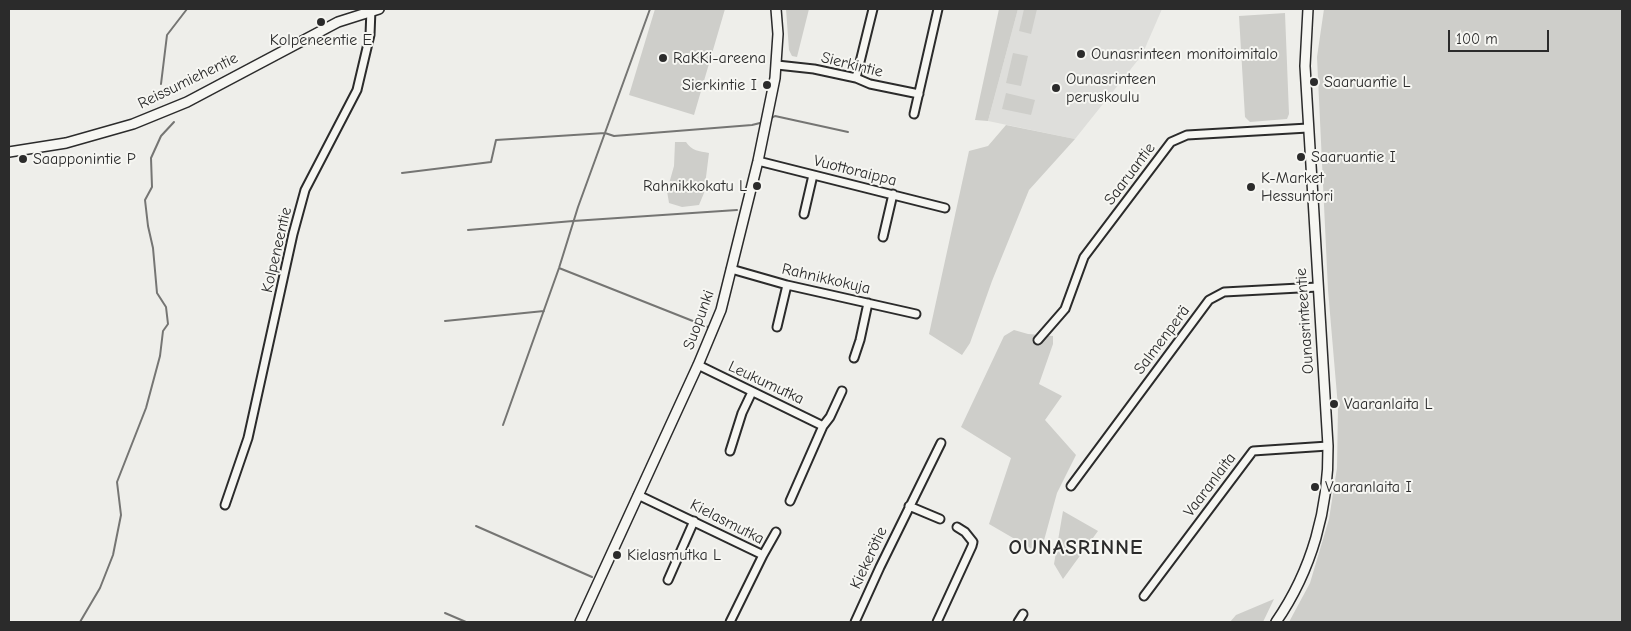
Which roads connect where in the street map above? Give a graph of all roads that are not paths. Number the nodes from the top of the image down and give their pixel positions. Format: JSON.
{"nodes":[{"id":1,"x":374,"y":9,"type":"edge"},
{"id":2,"x":776,"y":9,"type":"edge"},
{"id":3,"x":873,"y":9,"type":"edge"},
{"id":4,"x":938,"y":9,"type":"edge"},
{"id":5,"x":1308,"y":9,"type":"edge"},
{"id":6,"x":778,"y":64,"type":"junction"},
{"id":7,"x":856,"y":78,"type":"junction"},
{"id":8,"x":919,"y":94,"type":"junction"},
{"id":9,"x":914,"y":114,"type":"dead end"},
{"id":10,"x":1308,"y":128,"type":"junction"},
{"id":11,"x":9,"y":152,"type":"edge"},
{"id":12,"x":758,"y":161,"type":"junction"},
{"id":13,"x":813,"y":175,"type":"junction"},
{"id":14,"x":893,"y":194,"type":"junction"},
{"id":15,"x":945,"y":208,"type":"dead end"},
{"id":16,"x":804,"y":214,"type":"dead end"},
{"id":17,"x":883,"y":237,"type":"dead end"},
{"id":18,"x":731,"y":269,"type":"junction"},
{"id":19,"x":787,"y":285,"type":"junction"},
{"id":20,"x":1318,"y":287,"type":"junction"},
{"id":21,"x":868,"y":303,"type":"junction"},
{"id":22,"x":916,"y":314,"type":"dead end"},
{"id":23,"x":777,"y":327,"type":"dead end"},
{"id":24,"x":1038,"y":340,"type":"dead end"},
{"id":25,"x":854,"y":358,"type":"dead end"},
{"id":26,"x":698,"y":365,"type":"junction"},
{"id":27,"x":842,"y":391,"type":"dead end"},
{"id":28,"x":752,"y":392,"type":"junction"},
{"id":29,"x":823,"y":426,"type":"junction"},
{"id":30,"x":941,"y":443,"type":"dead end"},
{"id":31,"x":1328,"y":446,"type":"junction"},
{"id":32,"x":730,"y":451,"type":"dead end"},
{"id":33,"x":1071,"y":486,"type":"dead end"},
{"id":34,"x":638,"y":495,"type":"junction"},
{"id":35,"x":790,"y":501,"type":"dead end"},
{"id":36,"x":225,"y":505,"type":"dead end"},
{"id":37,"x":909,"y":506,"type":"junction"},
{"id":38,"x":940,"y":519,"type":"dead end"},
{"id":39,"x":694,"y":521,"type":"junction"},
{"id":40,"x":957,"y":527,"type":"dead end"},
{"id":41,"x":776,"y":532,"type":"dead end"},
{"id":42,"x":763,"y":555,"type":"junction"},
{"id":43,"x":668,"y":580,"type":"dead end"},
{"id":44,"x":1144,"y":596,"type":"dead end"},
{"id":45,"x":1023,"y":614,"type":"dead end"},
{"id":46,"x":582,"y":622,"type":"edge"},
{"id":47,"x":730,"y":622,"type":"edge"},
{"id":48,"x":855,"y":622,"type":"edge"},
{"id":49,"x":937,"y":622,"type":"edge"},
{"id":50,"x":1018,"y":622,"type":"edge"},
{"id":51,"x":1276,"y":622,"type":"edge"}],
"edges":[{"from":1,"to":11,"type":"street","name":"Reissumiehentie"},
{"from":1,"to":36,"type":"street","name":"Kolpeneentie"},
{"from":2,"to":6,"type":"street","name":"Suopunki"},
{"from":3,"to":7,"type":"street"},
{"from":4,"to":8,"type":"street"},
{"from":5,"to":10,"type":"street","name":"Ounasrinteentie"},
{"from":6,"to":7,"type":"street","name":"Sierkintie"},
{"from":6,"to":12,"type":"street","name":"Suopunki"},
{"from":7,"to":8,"type":"street","name":"Sierkintie"},
{"from":8,"to":9,"type":"street"},
{"from":10,"to":20,"type":"street","name":"Ounasrinteentie"},
{"from":10,"to":24,"type":"street","name":"Saaruantie"},
{"from":12,"to":13,"type":"street","name":"Vuottoraippa"},
{"from":12,"to":18,"type":"street","name":"Suopunki"},
{"from":13,"to":14,"type":"street","name":"Vuottoraippa"},
{"from":13,"to":16,"type":"street"},
{"from":14,"to":15,"type":"street","name":"Vuottoraippa"},
{"from":14,"to":17,"type":"street"},
{"from":18,"to":19,"type":"street","name":"Rahnikkokuja"},
{"from":18,"to":26,"type":"street","name":"Suopunki"},
{"from":19,"to":21,"type":"street","name":"Rahnikkokuja"},
{"from":19,"to":23,"type":"street"},
{"from":20,"to":31,"type":"street","name":"Ounasrinteentie"},
{"from":20,"to":33,"type":"street","name":"Salmenperä"},
{"from":21,"to":22,"type":"street","name":"Rahnikkokuja"},
{"from":21,"to":25,"type":"street"},
{"from":26,"to":28,"type":"street","name":"Leukumutka"},
{"from":26,"to":34,"type":"street","name":"Suopunki"},
{"from":27,"to":29,"type":"street"},
{"from":28,"to":29,"type":"street","name":"Leukumutka"},
{"from":28,"to":32,"type":"street"},
{"from":29,"to":35,"type":"street"},
{"from":30,"to":37,"type":"street","name":"Kiekerötie"},
{"from":31,"to":44,"type":"street","name":"Vaaranlaita"},
{"from":31,"to":51,"type":"street","name":"Ounasrinteentie"},
{"from":34,"to":39,"type":"street","name":"Kielasmutka"},
{"from":34,"to":46,"type":"street","name":"Suopunki"},
{"from":37,"to":38,"type":"street"},
{"from":37,"to":48,"type":"street","name":"Kiekerötie"},
{"from":39,"to":42,"type":"street","name":"Kielasmutka"},
{"from":39,"to":43,"type":"street"},
{"from":40,"to":49,"type":"street"},
{"from":41,"to":42,"type":"street"},
{"from":42,"to":47,"type":"street","name":"Kielasmutka"},
{"from":45,"to":50,"type":"street"}]}
